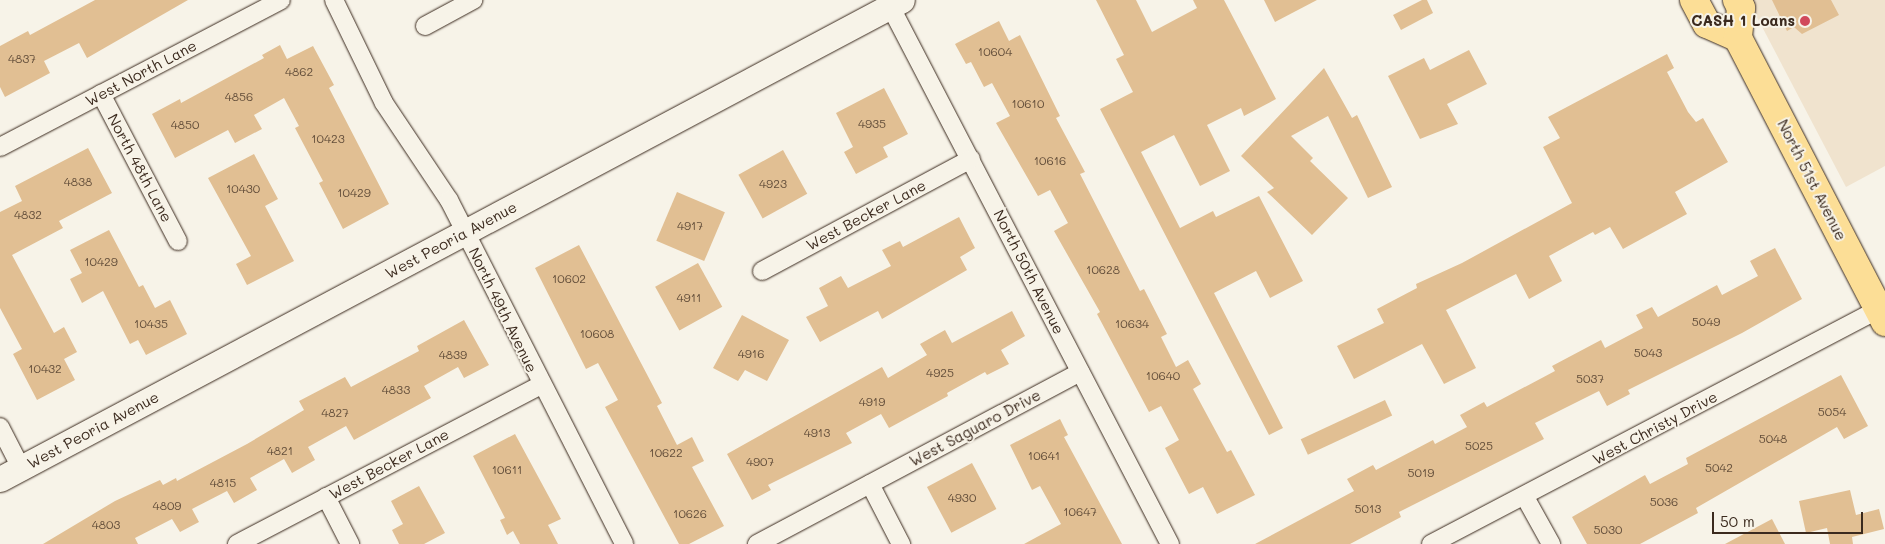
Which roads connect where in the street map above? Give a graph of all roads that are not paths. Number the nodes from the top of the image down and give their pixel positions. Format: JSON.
{"nodes":[{"id":1,"x":281,"y":0,"type":"edge"},
{"id":2,"x":334,"y":0,"type":"edge"},
{"id":3,"x":473,"y":0,"type":"edge"},
{"id":4,"x":1694,"y":0,"type":"edge"},
{"id":5,"x":1737,"y":0,"type":"edge"},
{"id":6,"x":893,"y":2,"type":"edge"},
{"id":7,"x":425,"y":26,"type":"dead end"},
{"id":8,"x":1738,"y":38,"type":"junction"},
{"id":9,"x":101,"y":94,"type":"junction"},
{"id":10,"x":0,"y":147,"type":"edge"},
{"id":11,"x":970,"y":159,"type":"junction"},
{"id":12,"x":465,"y":232,"type":"junction"},
{"id":13,"x":178,"y":241,"type":"dead end"},
{"id":14,"x":762,"y":271,"type":"dead end"},
{"id":15,"x":1882,"y":316,"type":"edge"},
{"id":16,"x":1080,"y":372,"type":"junction"},
{"id":17,"x":541,"y":385,"type":"junction"},
{"id":18,"x":0,"y":427,"type":"edge"},
{"id":19,"x":10,"y":473,"type":"edge"},
{"id":20,"x":870,"y":484,"type":"junction"},
{"id":21,"x":1526,"y":496,"type":"junction"},
{"id":22,"x":326,"y":497,"type":"junction"},
{"id":23,"x":237,"y":544,"type":"edge"},
{"id":24,"x":350,"y":544,"type":"edge"},
{"id":25,"x":624,"y":544,"type":"edge"},
{"id":26,"x":757,"y":544,"type":"edge"},
{"id":27,"x":900,"y":544,"type":"edge"},
{"id":28,"x":1170,"y":544,"type":"edge"},
{"id":29,"x":1431,"y":544,"type":"edge"},
{"id":30,"x":1551,"y":544,"type":"edge"}],
"edges":[{"from":1,"to":9,"type":"street","name":"West North Lane"},
{"from":2,"to":12,"type":"street","name":"North 49th Avenue"},
{"from":3,"to":7,"type":"street"},
{"from":4,"to":8,"type":"main road"},
{"from":5,"to":8,"type":"main road"},
{"from":6,"to":11,"type":"street","name":"North 50th Avenue"},
{"from":6,"to":12,"type":"main road","name":"West Peoria Avenue"},
{"from":8,"to":15,"type":"main road","name":"North 51st Avenue"},
{"from":9,"to":10,"type":"street","name":"West North Lane"},
{"from":9,"to":13,"type":"street","name":"North 48th Lane"},
{"from":11,"to":14,"type":"street","name":"West Becker Lane"},
{"from":11,"to":16,"type":"street","name":"North 50th Avenue"},
{"from":12,"to":17,"type":"street","name":"North 49th Avenue"},
{"from":12,"to":19,"type":"main road","name":"West Peoria Avenue"},
{"from":15,"to":21,"type":"street","name":"West Christy Drive"},
{"from":16,"to":20,"type":"street","name":"West Saguaro Drive"},
{"from":16,"to":28,"type":"street","name":"North 50th Avenue"},
{"from":17,"to":22,"type":"street","name":"West Becker Lane"},
{"from":17,"to":25,"type":"street","name":"North 49th Avenue"},
{"from":18,"to":19,"type":"street"},
{"from":20,"to":26,"type":"street","name":"West Saguaro Drive"},
{"from":20,"to":27,"type":"street"},
{"from":21,"to":29,"type":"street","name":"West Christy Drive"},
{"from":21,"to":30,"type":"street"},
{"from":22,"to":23,"type":"street","name":"West Becker Lane"},
{"from":22,"to":24,"type":"street"}]}
